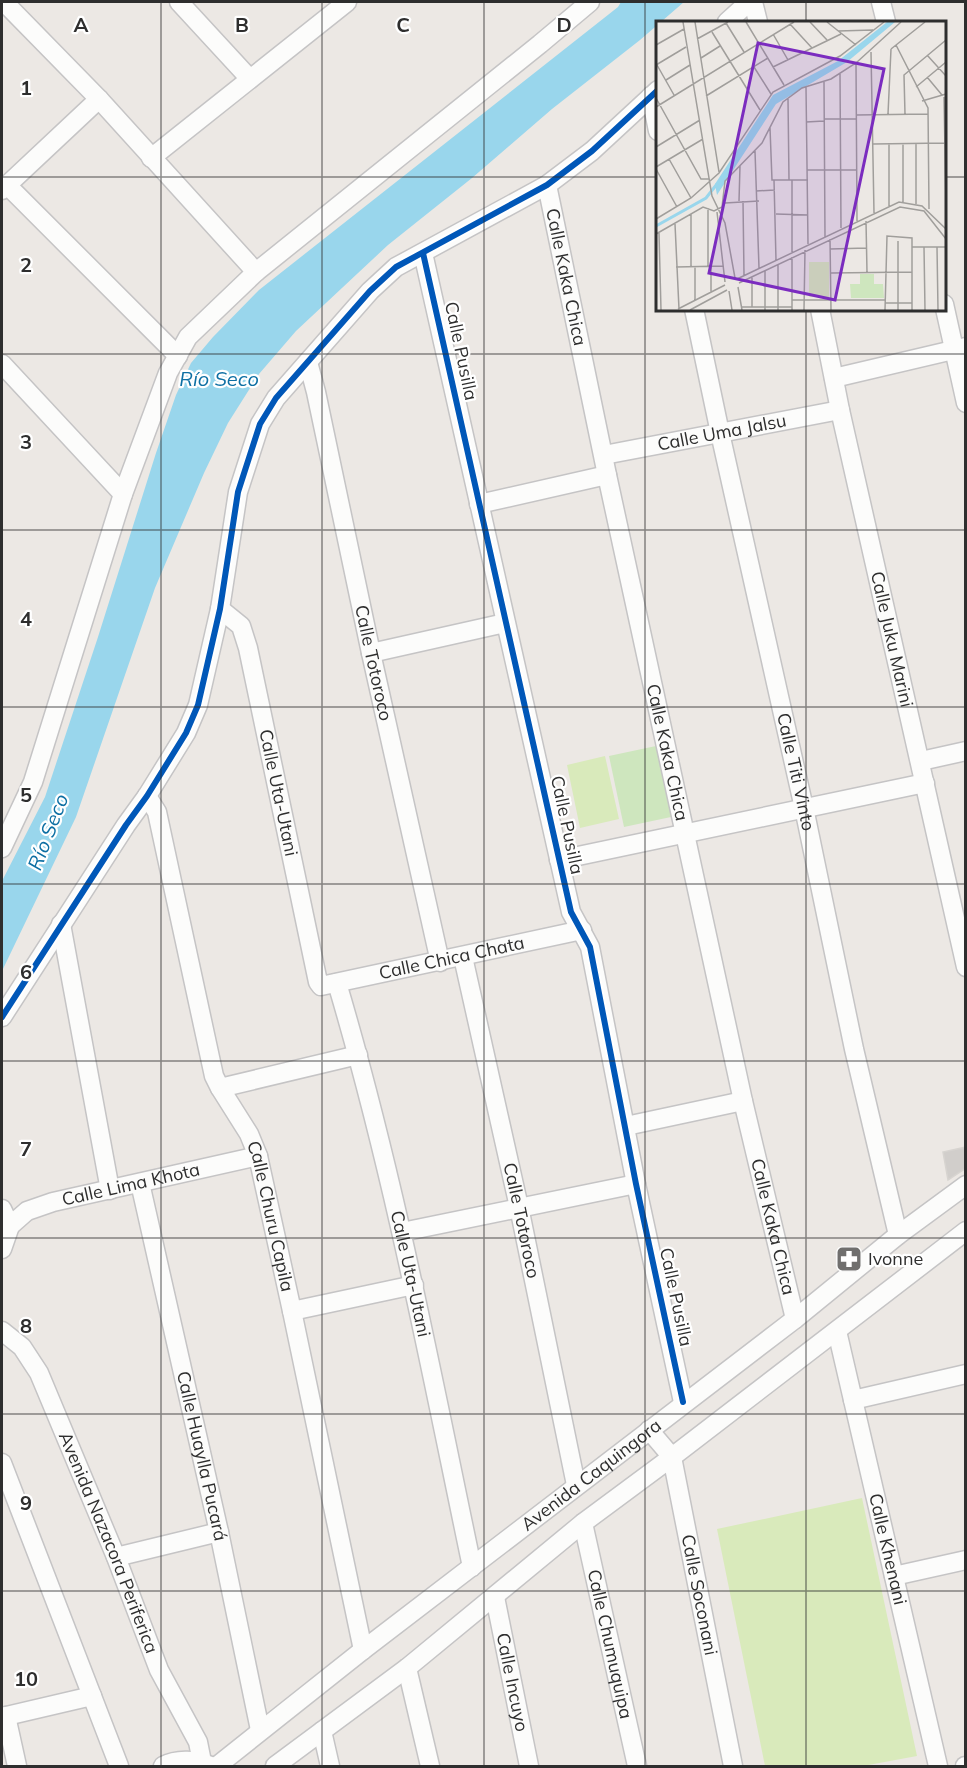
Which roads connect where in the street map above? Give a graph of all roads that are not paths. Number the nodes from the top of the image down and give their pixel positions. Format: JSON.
{"nodes":[{"id":1,"x":179,"y":2,"type":"edge"},
{"id":2,"x":347,"y":2,"type":"edge"},
{"id":3,"x":590,"y":2,"type":"edge"},
{"id":4,"x":751,"y":2,"type":"edge"},
{"id":5,"x":881,"y":2,"type":"edge"},
{"id":6,"x":4,"y":3,"type":"edge"},
{"id":7,"x":728,"y":21,"type":"edge"},
{"id":8,"x":758,"y":21,"type":"edge"},
{"id":9,"x":886,"y":21,"type":"edge"},
{"id":10,"x":250,"y":79,"type":"junction"},
{"id":11,"x":655,"y":93,"type":"edge"},
{"id":12,"x":99,"y":99,"type":"junction"},
{"id":13,"x":151,"y":158,"type":"junction"},
{"id":14,"x":547,"y":184,"type":"junction"},
{"id":15,"x":4,"y":188,"type":"edge"},
{"id":16,"x":423,"y":253,"type":"junction"},
{"id":17,"x":256,"y":272,"type":"junction"},
{"id":18,"x":946,"y":307,"type":"edge"},
{"id":19,"x":694,"y":310,"type":"edge"},
{"id":20,"x":820,"y":310,"type":"edge"},
{"id":21,"x":960,"y":349,"type":"edge"},
{"id":22,"x":178,"y":356,"type":"junction"},
{"id":23,"x":308,"y":362,"type":"junction"},
{"id":24,"x":2,"y":364,"type":"edge"},
{"id":25,"x":834,"y":378,"type":"junction"},
{"id":26,"x":966,"y":403,"type":"edge"},
{"id":27,"x":840,"y":410,"type":"junction"},
{"id":28,"x":720,"y":433,"type":"junction"},
{"id":29,"x":603,"y":455,"type":"junction"},
{"id":30,"x":607,"y":475,"type":"junction"},
{"id":31,"x":123,"y":494,"type":"junction"},
{"id":32,"x":479,"y":504,"type":"junction"},
{"id":33,"x":220,"y":609,"type":"junction"},
{"id":34,"x":506,"y":623,"type":"junction"},
{"id":35,"x":370,"y":653,"type":"junction"},
{"id":36,"x":966,"y":751,"type":"edge"},
{"id":37,"x":921,"y":761,"type":"junction"},
{"id":38,"x":925,"y":783,"type":"junction"},
{"id":39,"x":147,"y":796,"type":"junction"},
{"id":40,"x":804,"y":808,"type":"junction"},
{"id":41,"x":685,"y":835,"type":"junction"},
{"id":42,"x":2,"y":848,"type":"edge"},
{"id":43,"x":559,"y":860,"type":"junction"},
{"id":44,"x":61,"y":924,"type":"junction"},
{"id":45,"x":582,"y":930,"type":"junction"},
{"id":46,"x":463,"y":957,"type":"junction"},
{"id":47,"x":440,"y":962,"type":"junction"},
{"id":48,"x":966,"y":967,"type":"edge"},
{"id":49,"x":329,"y":985,"type":"junction"},
{"id":50,"x":2,"y":1017,"type":"edge"},
{"id":51,"x":358,"y":1055,"type":"junction"},
{"id":52,"x":219,"y":1088,"type":"junction"},
{"id":53,"x":743,"y":1101,"type":"junction"},
{"id":54,"x":626,"y":1126,"type":"junction"},
{"id":55,"x":258,"y":1156,"type":"junction"},
{"id":56,"x":140,"y":1183,"type":"junction"},
{"id":57,"x":636,"y":1184,"type":"junction"},
{"id":58,"x":966,"y":1185,"type":"edge"},
{"id":59,"x":110,"y":1190,"type":"junction"},
{"id":60,"x":519,"y":1207,"type":"junction"},
{"id":61,"x":2,"y":1209,"type":"edge"},
{"id":62,"x":10,"y":1226,"type":"junction"},
{"id":63,"x":966,"y":1231,"type":"edge"},
{"id":64,"x":402,"y":1232,"type":"junction"},
{"id":65,"x":898,"y":1235,"type":"junction"},
{"id":66,"x":2,"y":1249,"type":"edge"},
{"id":67,"x":414,"y":1285,"type":"junction"},
{"id":68,"x":292,"y":1311,"type":"junction"},
{"id":69,"x":795,"y":1318,"type":"junction"},
{"id":70,"x":837,"y":1331,"type":"junction"},
{"id":71,"x":2,"y":1332,"type":"edge"},
{"id":72,"x":966,"y":1374,"type":"edge"},
{"id":73,"x":853,"y":1400,"type":"junction"},
{"id":74,"x":683,"y":1402,"type":"junction"},
{"id":75,"x":649,"y":1430,"type":"junction"},
{"id":76,"x":672,"y":1457,"type":"junction"},
{"id":77,"x":2,"y":1464,"type":"edge"},
{"id":78,"x":576,"y":1485,"type":"junction"},
{"id":79,"x":583,"y":1523,"type":"junction"},
{"id":80,"x":219,"y":1532,"type":"junction"},
{"id":81,"x":116,"y":1557,"type":"junction"},
{"id":82,"x":966,"y":1560,"type":"edge"},
{"id":83,"x":472,"y":1567,"type":"junction"},
{"id":84,"x":894,"y":1576,"type":"junction"},
{"id":85,"x":495,"y":1597,"type":"junction"},
{"id":86,"x":363,"y":1650,"type":"junction"},
{"id":87,"x":407,"y":1668,"type":"junction"},
{"id":88,"x":92,"y":1696,"type":"junction"},
{"id":89,"x":4,"y":1716,"type":"edge"},
{"id":90,"x":260,"y":1730,"type":"junction"},
{"id":91,"x":322,"y":1731,"type":"junction"},
{"id":92,"x":210,"y":1765,"type":"edge"},
{"id":93,"x":17,"y":1767,"type":"edge"},
{"id":94,"x":120,"y":1767,"type":"edge"},
{"id":95,"x":163,"y":1767,"type":"edge"},
{"id":96,"x":275,"y":1767,"type":"edge"},
{"id":97,"x":330,"y":1767,"type":"edge"},
{"id":98,"x":430,"y":1767,"type":"edge"},
{"id":99,"x":530,"y":1767,"type":"edge"},
{"id":100,"x":637,"y":1767,"type":"edge"},
{"id":101,"x":733,"y":1767,"type":"edge"},
{"id":102,"x":938,"y":1767,"type":"edge"}],
"edges":[{"from":1,"to":10,"type":"street"},
{"from":2,"to":10,"type":"street"},
{"from":3,"to":17,"type":"street"},
{"from":4,"to":7,"type":"street"},
{"from":4,"to":8,"type":"street"},
{"from":5,"to":9,"type":"street"},
{"from":6,"to":12,"type":"street"},
{"from":10,"to":13,"type":"street"},
{"from":11,"to":14,"type":"street"},
{"from":12,"to":13,"type":"street"},
{"from":12,"to":15,"type":"street"},
{"from":13,"to":17,"type":"street"},
{"from":14,"to":16,"type":"street"},
{"from":14,"to":29,"type":"street","name":"Calle Kaka Chica"},
{"from":15,"to":22,"type":"street"},
{"from":16,"to":23,"type":"street"},
{"from":16,"to":32,"type":"street","name":"Calle Pusilla"},
{"from":17,"to":22,"type":"street"},
{"from":18,"to":21,"type":"street"},
{"from":19,"to":28,"type":"street","name":"Calle Titi Vinto"},
{"from":20,"to":25,"type":"street","name":"Calle Juku Marini"},
{"from":21,"to":25,"type":"street"},
{"from":21,"to":26,"type":"street"},
{"from":22,"to":31,"type":"street"},
{"from":23,"to":33,"type":"street"},
{"from":23,"to":35,"type":"street","name":"Calle Totoroco"},
{"from":24,"to":31,"type":"street"},
{"from":25,"to":27,"type":"street","name":"Calle Juku Marini"},
{"from":27,"to":28,"type":"street","name":"Calle Uma Jalsu"},
{"from":27,"to":37,"type":"street","name":"Calle Juku Marini"},
{"from":28,"to":29,"type":"street","name":"Calle Uma Jalsu"},
{"from":28,"to":40,"type":"street","name":"Calle Titi Vinto"},
{"from":29,"to":30,"type":"street","name":"Calle Kaka Chica"},
{"from":30,"to":32,"type":"street"},
{"from":30,"to":41,"type":"street","name":"Calle Kaka Chica"},
{"from":31,"to":42,"type":"street"},
{"from":32,"to":34,"type":"street","name":"Calle Pusilla"},
{"from":33,"to":39,"type":"street"},
{"from":33,"to":49,"type":"street","name":"Calle Uta-Utani"},
{"from":34,"to":35,"type":"street"},
{"from":34,"to":43,"type":"street","name":"Calle Pusilla"},
{"from":35,"to":47,"type":"street","name":"Calle Totoroco"},
{"from":36,"to":37,"type":"street"},
{"from":37,"to":38,"type":"street","name":"Calle Juku Marini"},
{"from":38,"to":40,"type":"street"},
{"from":38,"to":48,"type":"street","name":"Calle Juku Marini"},
{"from":39,"to":44,"type":"street"},
{"from":39,"to":52,"type":"street","name":"Calle Churu Capila"},
{"from":40,"to":41,"type":"street"},
{"from":40,"to":65,"type":"street","name":"Calle Titi Vinto"},
{"from":41,"to":43,"type":"street"},
{"from":41,"to":53,"type":"street","name":"Calle Kaka Chica"},
{"from":43,"to":45,"type":"street","name":"Calle Pusilla"},
{"from":44,"to":50,"type":"street"},
{"from":44,"to":59,"type":"street"},
{"from":45,"to":46,"type":"street","name":"Calle Chica Chata"},
{"from":45,"to":54,"type":"street","name":"Calle Pusilla"},
{"from":46,"to":47,"type":"street","name":"Calle Chica Chata"},
{"from":46,"to":60,"type":"street","name":"Calle Totoroco"},
{"from":47,"to":49,"type":"street","name":"Calle Chica Chata"},
{"from":49,"to":51,"type":"street","name":"Calle Uta-Utani"},
{"from":51,"to":52,"type":"street"},
{"from":51,"to":64,"type":"street","name":"Calle Uta-Utani"},
{"from":52,"to":55,"type":"street","name":"Calle Churu Capila"},
{"from":53,"to":54,"type":"street"},
{"from":53,"to":69,"type":"street","name":"Calle Kaka Chica"},
{"from":54,"to":57,"type":"street","name":"Calle Pusilla"},
{"from":55,"to":56,"type":"street","name":"Calle Lima Khota"},
{"from":55,"to":68,"type":"street","name":"Calle Churu Capila"},
{"from":56,"to":59,"type":"street","name":"Calle Lima Khota"},
{"from":56,"to":80,"type":"street","name":"Calle Huaylla Pucará"},
{"from":57,"to":60,"type":"street"},
{"from":57,"to":74,"type":"street","name":"Calle Pusilla"},
{"from":58,"to":65,"type":"street","name":"Avenida Caquingora"},
{"from":59,"to":62,"type":"street","name":"Calle Lima Khota"},
{"from":60,"to":64,"type":"street"},
{"from":60,"to":78,"type":"street","name":"Calle Totoroco"},
{"from":61,"to":62,"type":"street"},
{"from":62,"to":66,"type":"street"},
{"from":63,"to":70,"type":"street","name":"Avenida Caquingora"},
{"from":64,"to":67,"type":"street","name":"Calle Uta-Utani"},
{"from":65,"to":69,"type":"street","name":"Avenida Caquingora"},
{"from":67,"to":68,"type":"street"},
{"from":67,"to":83,"type":"street","name":"Calle Uta-Utani"},
{"from":68,"to":86,"type":"street","name":"Calle Churu Capila"},
{"from":69,"to":74,"type":"street","name":"Avenida Caquingora"},
{"from":70,"to":73,"type":"street","name":"Calle Khenani"},
{"from":70,"to":76,"type":"street","name":"Avenida Caquingora"},
{"from":71,"to":81,"type":"street","name":"Avenida Nazacora Periferica"},
{"from":72,"to":73,"type":"street"},
{"from":73,"to":84,"type":"street","name":"Calle Khenani"},
{"from":74,"to":75,"type":"street","name":"Avenida Caquingora"},
{"from":75,"to":76,"type":"street","name":"Calle Soconani"},
{"from":75,"to":78,"type":"street","name":"Avenida Caquingora"},
{"from":76,"to":79,"type":"street","name":"Avenida Caquingora"},
{"from":76,"to":101,"type":"street","name":"Calle Soconani"},
{"from":77,"to":88,"type":"street"},
{"from":78,"to":83,"type":"street","name":"Avenida Caquingora"},
{"from":79,"to":85,"type":"street","name":"Avenida Caquingora"},
{"from":79,"to":100,"type":"street","name":"Calle Chumuquipa"},
{"from":80,"to":81,"type":"street"},
{"from":80,"to":90,"type":"street","name":"Calle Huaylla Pucará"},
{"from":81,"to":92,"type":"street","name":"Avenida Nazacora Periferica"},
{"from":82,"to":84,"type":"street"},
{"from":83,"to":86,"type":"street","name":"Avenida Caquingora"},
{"from":84,"to":102,"type":"street","name":"Calle Khenani"},
{"from":85,"to":87,"type":"street","name":"Avenida Caquingora"},
{"from":85,"to":99,"type":"street","name":"Calle Incuyo"},
{"from":86,"to":90,"type":"street","name":"Avenida Caquingora"},
{"from":87,"to":91,"type":"street","name":"Avenida Caquingora"},
{"from":87,"to":98,"type":"street"},
{"from":88,"to":89,"type":"street"},
{"from":88,"to":94,"type":"street"},
{"from":89,"to":93,"type":"street"},
{"from":90,"to":92,"type":"street","name":"Avenida Caquingora"},
{"from":91,"to":96,"type":"street","name":"Avenida Caquingora"},
{"from":91,"to":97,"type":"street"},
{"from":92,"to":95,"type":"street"}]}
